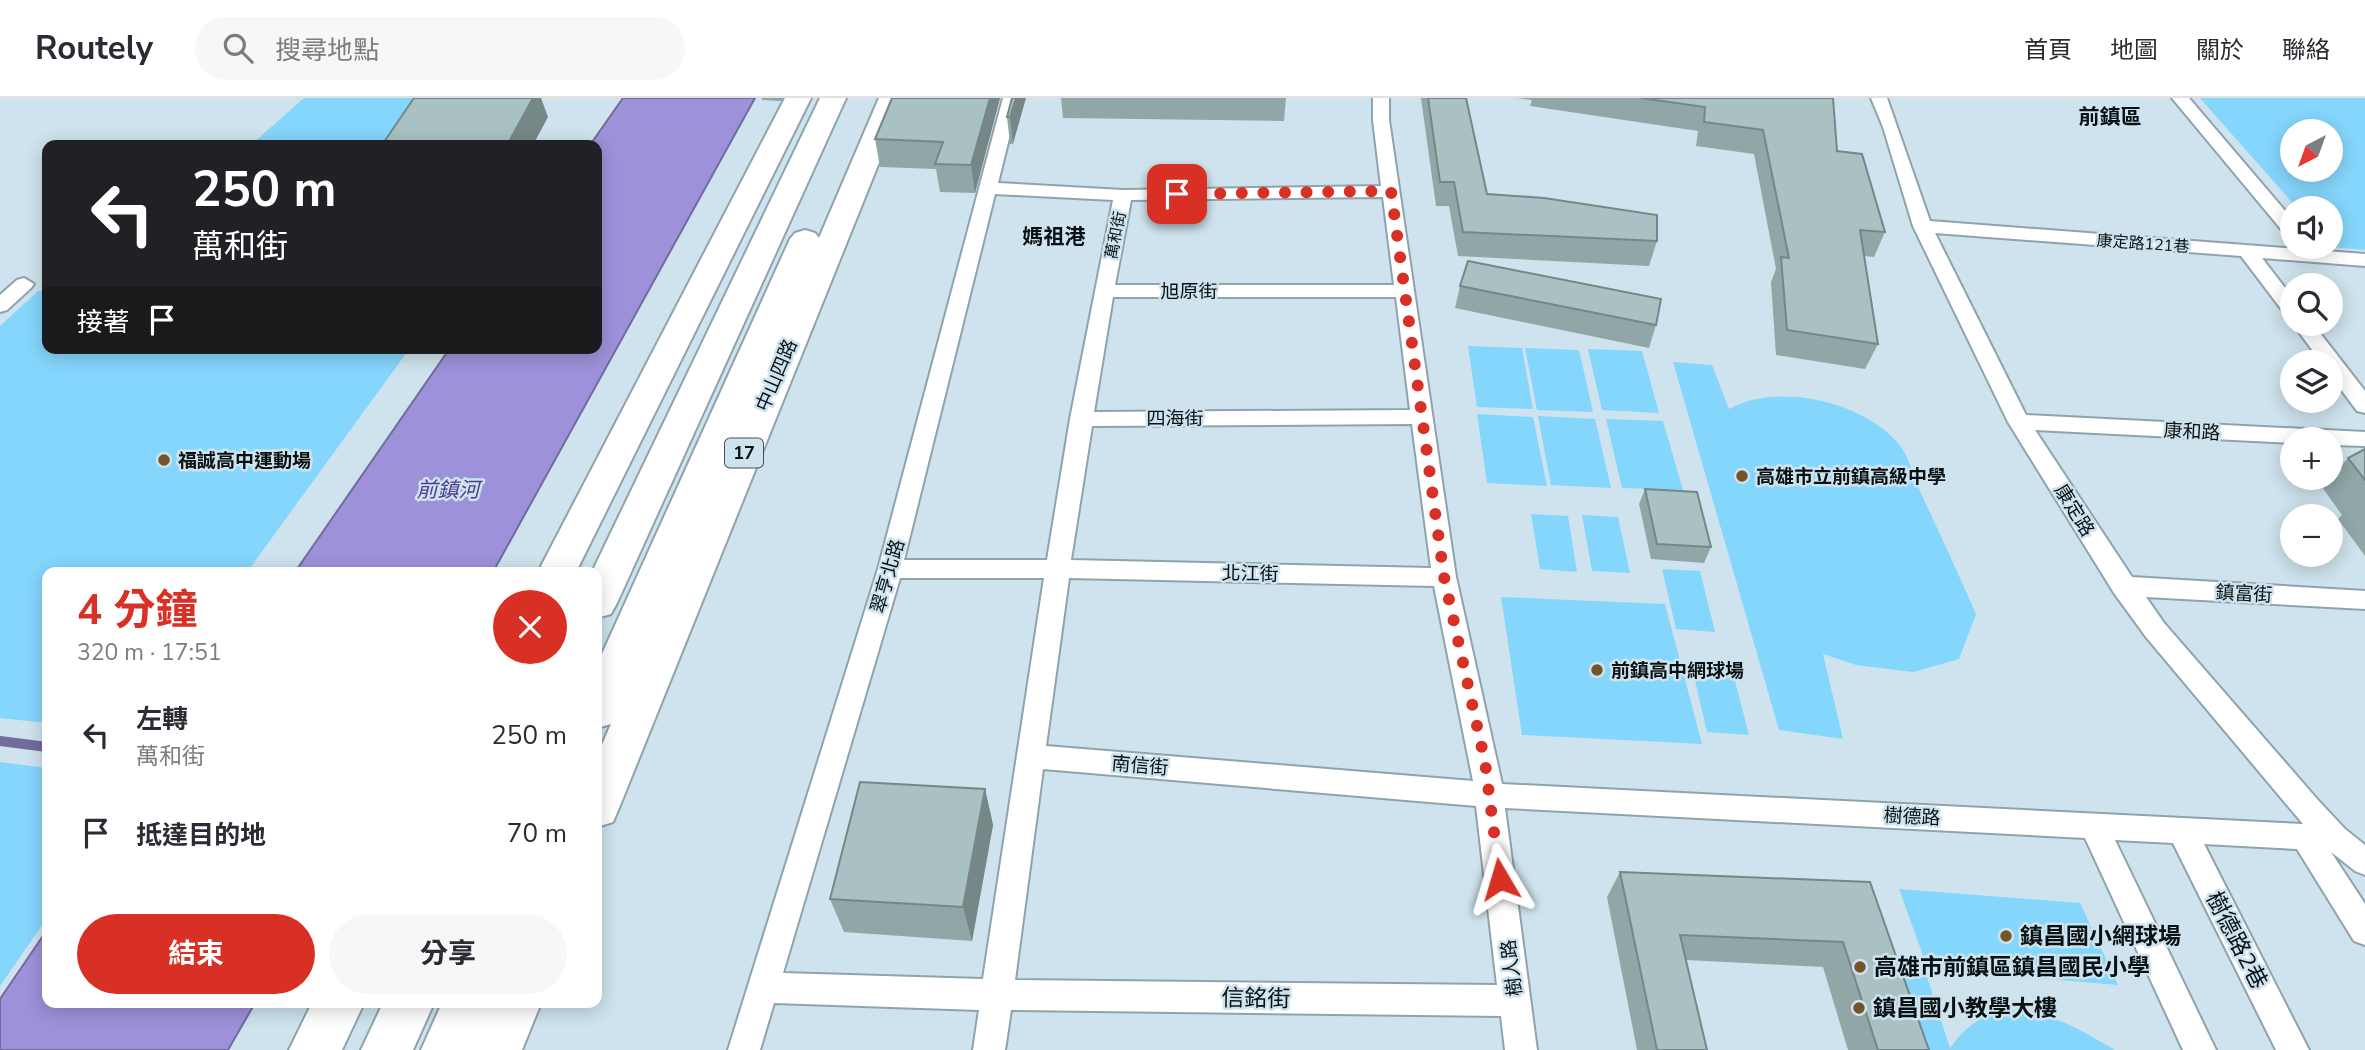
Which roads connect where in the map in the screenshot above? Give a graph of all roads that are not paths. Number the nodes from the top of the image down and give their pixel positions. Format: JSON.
{"nodes":[{"id":1,"x":798,"y":98,"type":"edge"},
{"id":2,"x":834,"y":98,"type":"edge"},
{"id":3,"x":867,"y":98,"type":"edge"},
{"id":4,"x":892,"y":98,"type":"edge"},
{"id":5,"x":1011,"y":98,"type":"edge"},
{"id":6,"x":1381,"y":98,"type":"edge"},
{"id":7,"x":1879,"y":98,"type":"edge"},
{"id":8,"x":2180,"y":98,"type":"edge"},
{"id":9,"x":986,"y":188,"type":"junction"},
{"id":10,"x":1391,"y":191,"type":"junction"},
{"id":11,"x":1123,"y":195,"type":"junction"},
{"id":12,"x":2280,"y":216,"type":"edge"},
{"id":13,"x":1922,"y":226,"type":"junction"},
{"id":14,"x":2248,"y":251,"type":"junction"},
{"id":15,"x":2280,"y":252,"type":"edge"},
{"id":16,"x":2343,"y":257,"type":"edge"},
{"id":17,"x":2365,"y":260,"type":"edge"},
{"id":18,"x":0,"y":283,"type":"edge"},
{"id":19,"x":1104,"y":291,"type":"junction"},
{"id":20,"x":1404,"y":291,"type":"junction"},
{"id":21,"x":2280,"y":294,"type":"edge"},
{"id":22,"x":0,"y":306,"type":"edge"},
{"id":23,"x":2312,"y":336,"type":"edge"},
{"id":24,"x":2365,"y":406,"type":"edge"},
{"id":25,"x":1420,"y":417,"type":"junction"},
{"id":26,"x":1081,"y":419,"type":"junction"},
{"id":27,"x":2019,"y":422,"type":"junction"},
{"id":28,"x":2365,"y":439,"type":"edge"},
{"id":29,"x":560,"y":567,"type":"edge"},
{"id":30,"x":890,"y":569,"type":"junction"},
{"id":31,"x":1056,"y":569,"type":"junction"},
{"id":32,"x":1444,"y":577,"type":"junction"},
{"id":33,"x":2123,"y":586,"type":"junction"},
{"id":34,"x":602,"y":592,"type":"edge"},
{"id":35,"x":2365,"y":600,"type":"edge"},
{"id":36,"x":602,"y":700,"type":"edge"},
{"id":37,"x":1031,"y":756,"type":"junction"},
{"id":38,"x":1490,"y":795,"type":"junction"},
{"id":39,"x":602,"y":796,"type":"edge"},
{"id":40,"x":2093,"y":824,"type":"junction"},
{"id":41,"x":2182,"y":831,"type":"junction"},
{"id":42,"x":2305,"y":837,"type":"junction"},
{"id":43,"x":2335,"y":838,"type":"junction"},
{"id":44,"x":2365,"y":862,"type":"edge"},
{"id":45,"x":2365,"y":931,"type":"edge"},
{"id":46,"x":764,"y":987,"type":"junction"},
{"id":47,"x":997,"y":995,"type":"junction"},
{"id":48,"x":1515,"y":1001,"type":"junction"},
{"id":49,"x":336,"y":1008,"type":"edge"},
{"id":50,"x":407,"y":1008,"type":"edge"},
{"id":51,"x":466,"y":1008,"type":"edge"},
{"id":52,"x":514,"y":1008,"type":"edge"},
{"id":53,"x":315,"y":1050,"type":"edge"},
{"id":54,"x":387,"y":1050,"type":"edge"},
{"id":55,"x":447,"y":1050,"type":"edge"},
{"id":56,"x":496,"y":1050,"type":"edge"},
{"id":57,"x":744,"y":1050,"type":"edge"},
{"id":58,"x":989,"y":1050,"type":"edge"},
{"id":59,"x":1521,"y":1050,"type":"edge"},
{"id":60,"x":2200,"y":1050,"type":"edge"},
{"id":61,"x":2293,"y":1050,"type":"edge"}],
"edges":[{"from":1,"to":29,"type":"main road"},
{"from":2,"to":34,"type":"main road"},
{"from":3,"to":36,"type":"main road","name":"中山四路","number":"17"},
{"from":4,"to":39,"type":"main road","name":"中山四路","number":"17"},
{"from":5,"to":9,"type":"street","name":"翠亨北路"},
{"from":6,"to":10,"type":"street","name":"樹人路"},
{"from":7,"to":13,"type":"street","name":"康定路"},
{"from":8,"to":12,"type":"street"},
{"from":9,"to":11,"type":"street"},
{"from":9,"to":30,"type":"street","name":"翠亨北路"},
{"from":10,"to":11,"type":"street","name":"萬和街"},
{"from":10,"to":20,"type":"street","name":"樹人路"},
{"from":11,"to":19,"type":"street","name":"萬和街"},
{"from":13,"to":14,"type":"street","name":"康定路121巷"},
{"from":13,"to":27,"type":"street","name":"康定路"},
{"from":14,"to":15,"type":"street","name":"康定路121巷"},
{"from":14,"to":21,"type":"street"},
{"from":16,"to":17,"type":"street","name":"康定路121巷"},
{"from":18,"to":22,"type":"street"},
{"from":19,"to":20,"type":"street","name":"旭原街"},
{"from":19,"to":26,"type":"street"},
{"from":20,"to":25,"type":"street","name":"樹人路"},
{"from":23,"to":24,"type":"street"},
{"from":25,"to":26,"type":"street","name":"四海街"},
{"from":25,"to":32,"type":"street","name":"樹人路"},
{"from":26,"to":31,"type":"street"},
{"from":27,"to":28,"type":"street","name":"康和路"},
{"from":27,"to":33,"type":"street","name":"康定路"},
{"from":30,"to":31,"type":"street","name":"北江街"},
{"from":30,"to":46,"type":"street","name":"翠亨北路"},
{"from":31,"to":32,"type":"street","name":"北江街"},
{"from":31,"to":37,"type":"street"},
{"from":32,"to":38,"type":"street","name":"樹人路"},
{"from":33,"to":35,"type":"street","name":"鎮富街"},
{"from":33,"to":43,"type":"street","name":"康定路"},
{"from":37,"to":38,"type":"street","name":"南信街"},
{"from":37,"to":47,"type":"street"},
{"from":38,"to":40,"type":"street","name":"樹德路"},
{"from":38,"to":48,"type":"street","name":"樹人路"},
{"from":40,"to":41,"type":"street","name":"樹德路"},
{"from":40,"to":60,"type":"street"},
{"from":41,"to":42,"type":"street","name":"樹德路"},
{"from":41,"to":61,"type":"street","name":"樹德路2巷"},
{"from":42,"to":43,"type":"street","name":"樹德路"},
{"from":42,"to":45,"type":"street"},
{"from":43,"to":44,"type":"street","name":"康定路"},
{"from":46,"to":47,"type":"street","name":"信銘街"},
{"from":46,"to":57,"type":"street","name":"翠亨北路"},
{"from":47,"to":48,"type":"street","name":"信銘街"},
{"from":47,"to":58,"type":"street"},
{"from":48,"to":59,"type":"street","name":"樹人路"},
{"from":49,"to":53,"type":"main road"},
{"from":50,"to":54,"type":"main road"},
{"from":51,"to":55,"type":"main road"},
{"from":52,"to":56,"type":"main road"}]}
